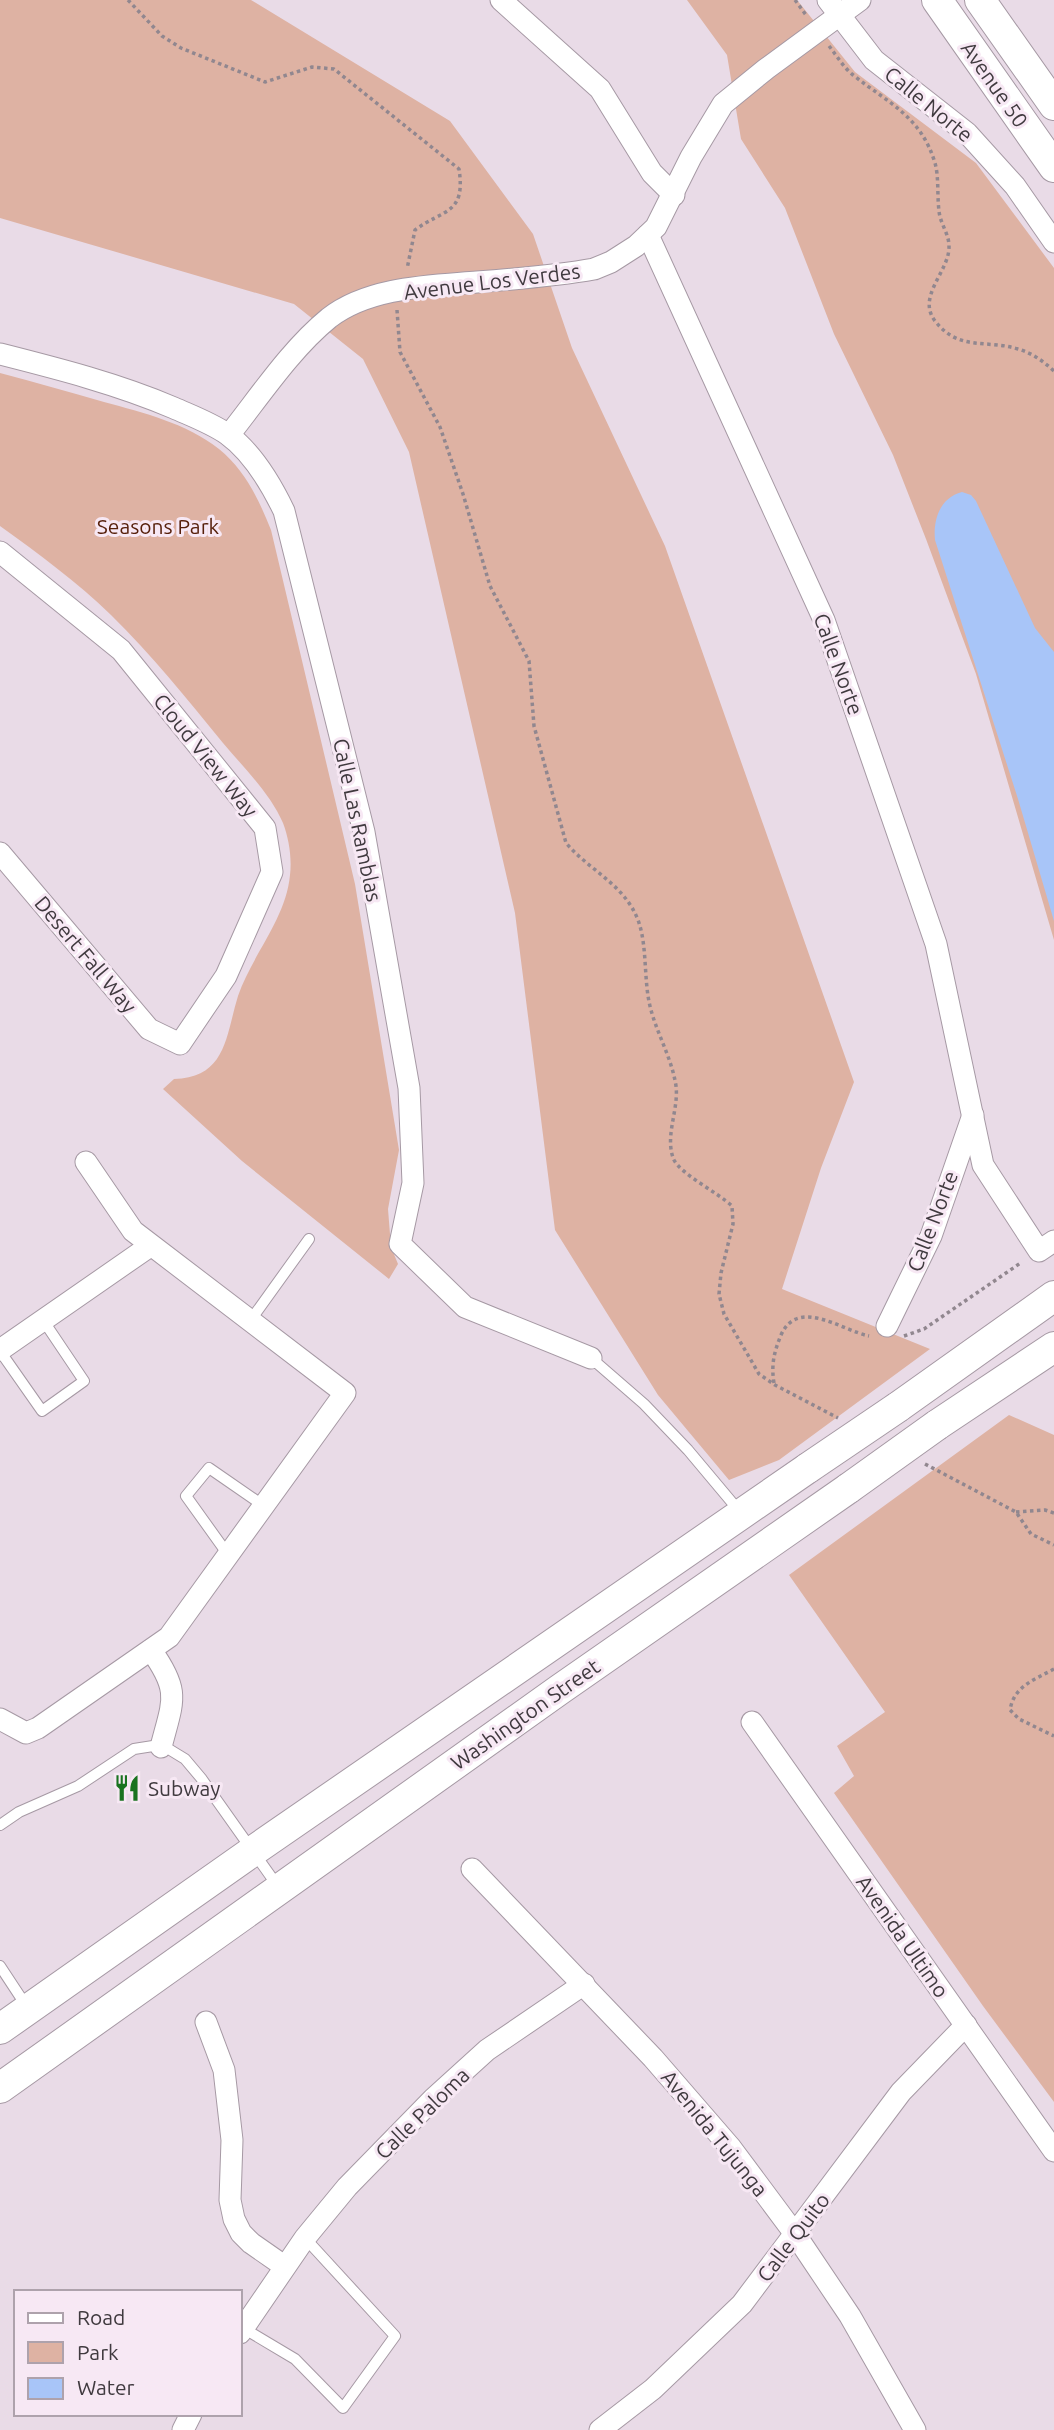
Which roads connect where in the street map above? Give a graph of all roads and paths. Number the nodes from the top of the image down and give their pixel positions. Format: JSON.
{"nodes":[{"id":1,"x":128,"y":0,"type":"edge"},
{"id":2,"x":501,"y":0,"type":"edge"},
{"id":3,"x":795,"y":0,"type":"edge"},
{"id":4,"x":860,"y":0,"type":"edge"},
{"id":5,"x":937,"y":0,"type":"edge"},
{"id":6,"x":980,"y":0,"type":"edge"},
{"id":7,"x":834,"y":8,"type":"edge"},
{"id":8,"x":818,"y":32,"type":"junction"},
{"id":9,"x":1054,"y":105,"type":"edge"},
{"id":10,"x":1054,"y":167,"type":"edge"},
{"id":11,"x":674,"y":195,"type":"junction"},
{"id":12,"x":648,"y":235,"type":"junction"},
{"id":13,"x":1054,"y":243,"type":"edge"},
{"id":14,"x":401,"y":290,"type":"junction"},
{"id":15,"x":0,"y":354,"type":"edge"},
{"id":16,"x":1054,"y":371,"type":"edge"},
{"id":17,"x":229,"y":435,"type":"junction"},
{"id":18,"x":0,"y":552,"type":"edge"},
{"id":19,"x":0,"y":853,"type":"edge"},
{"id":20,"x":180,"y":1044,"type":"joint"},
{"id":21,"x":973,"y":1115,"type":"junction"},
{"id":22,"x":86,"y":1162,"type":"dead end"},
{"id":23,"x":309,"y":1239,"type":"dead end"},
{"id":24,"x":1054,"y":1241,"type":"edge"},
{"id":25,"x":150,"y":1246,"type":"junction"},
{"id":26,"x":1054,"y":1296,"type":"edge"},
{"id":27,"x":43,"y":1320,"type":"junction"},
{"id":28,"x":250,"y":1321,"type":"junction"},
{"id":29,"x":887,"y":1326,"type":"dead end"},
{"id":30,"x":1054,"y":1347,"type":"edge"},
{"id":31,"x":0,"y":1350,"type":"edge"},
{"id":32,"x":591,"y":1358,"type":"joint"},
{"id":33,"x":847,"y":1423,"type":"dead end"},
{"id":34,"x":920,"y":1461,"type":"dead end"},
{"id":35,"x":264,"y":1506,"type":"junction"},
{"id":36,"x":1016,"y":1512,"type":"junction"},
{"id":37,"x":1054,"y":1513,"type":"edge"},
{"id":38,"x":743,"y":1515,"type":"junction"},
{"id":39,"x":1054,"y":1545,"type":"edge"},
{"id":40,"x":229,"y":1556,"type":"junction"},
{"id":41,"x":151,"y":1650,"type":"junction"},
{"id":42,"x":1054,"y":1669,"type":"edge"},
{"id":43,"x":0,"y":1718,"type":"edge"},
{"id":44,"x":752,"y":1722,"type":"dead end"},
{"id":45,"x":1054,"y":1736,"type":"edge"},
{"id":46,"x":161,"y":1748,"type":"junction"},
{"id":47,"x":0,"y":1825,"type":"edge"},
{"id":48,"x":253,"y":1851,"type":"junction"},
{"id":49,"x":472,"y":1869,"type":"dead end"},
{"id":50,"x":279,"y":1888,"type":"junction"},
{"id":51,"x":0,"y":1966,"type":"edge"},
{"id":52,"x":584,"y":1984,"type":"junction"},
{"id":53,"x":29,"y":2009,"type":"junction"},
{"id":54,"x":206,"y":2022,"type":"dead end"},
{"id":55,"x":966,"y":2025,"type":"junction"},
{"id":56,"x":0,"y":2029,"type":"edge"},
{"id":57,"x":0,"y":2088,"type":"edge"},
{"id":58,"x":1054,"y":2151,"type":"edge"},
{"id":59,"x":795,"y":2234,"type":"junction"},
{"id":60,"x":305,"y":2238,"type":"junction"},
{"id":61,"x":284,"y":2266,"type":"junction"},
{"id":62,"x":242,"y":2329,"type":"edge"},
{"id":63,"x":242,"y":2331,"type":"edge"},
{"id":64,"x":600,"y":2430,"type":"edge"},
{"id":65,"x":915,"y":2430,"type":"edge"}],
"edges":[{"from":1,"to":14,"type":"path"},
{"from":2,"to":11,"type":"street"},
{"from":3,"to":8,"type":"path"},
{"from":4,"to":7,"type":"street","name":"Avenue Los Verdes"},
{"from":5,"to":10,"type":"main road","name":"Avenue 50"},
{"from":6,"to":9,"type":"main road","name":"Avenue 50"},
{"from":7,"to":8,"type":"street","name":"Avenue Los Verdes"},
{"from":7,"to":13,"type":"street","name":"Calle Norte"},
{"from":8,"to":11,"type":"street","name":"Avenue Los Verdes"},
{"from":8,"to":16,"type":"path"},
{"from":11,"to":12,"type":"street","name":"Avenue Los Verdes"},
{"from":12,"to":14,"type":"street","name":"Avenue Los Verdes"},
{"from":12,"to":21,"type":"street","name":"Calle Norte"},
{"from":14,"to":17,"type":"street","name":"Avenue Los Verdes"},
{"from":14,"to":33,"type":"path"},
{"from":15,"to":17,"type":"street","name":"Calle Las Ramblas"},
{"from":17,"to":32,"type":"street","name":"Calle Las Ramblas"},
{"from":18,"to":20,"type":"street","name":"Cloud View Way"},
{"from":19,"to":20,"type":"street","name":"Desert Fall Way"},
{"from":21,"to":24,"type":"street","name":"Calle Norte"},
{"from":21,"to":29,"type":"street","name":"Calle Norte"},
{"from":22,"to":25,"type":"street"},
{"from":23,"to":28,"type":"lane"},
{"from":25,"to":27,"type":"street"},
{"from":25,"to":28,"type":"street"},
{"from":26,"to":38,"type":"main road","name":"Washington Street","bridge":true},
{"from":27,"to":31,"type":"street"},
{"from":27,"to":31,"type":"lane"},
{"from":28,"to":35,"type":"street"},
{"from":30,"to":50,"type":"main road","name":"Washington Street","bridge":true},
{"from":32,"to":38,"type":"lane"},
{"from":34,"to":36,"type":"path"},
{"from":35,"to":40,"type":"street"},
{"from":35,"to":40,"type":"lane"},
{"from":36,"to":37,"type":"path"},
{"from":36,"to":39,"type":"path"},
{"from":38,"to":48,"type":"main road","name":"Washington Street"},
{"from":40,"to":41,"type":"street"},
{"from":41,"to":43,"type":"street"},
{"from":41,"to":46,"type":"street"},
{"from":42,"to":45,"type":"path"},
{"from":44,"to":55,"type":"street","name":"Avenida Ultimo"},
{"from":46,"to":47,"type":"lane"},
{"from":46,"to":48,"type":"lane"},
{"from":48,"to":50,"type":"lane"},
{"from":48,"to":53,"type":"main road","name":"Washington Street"},
{"from":49,"to":52,"type":"street","name":"Avenida Tujunga"},
{"from":50,"to":57,"type":"main road","name":"Washington Street"},
{"from":51,"to":53,"type":"lane"},
{"from":52,"to":59,"type":"street","name":"Avenida Tujunga"},
{"from":52,"to":60,"type":"street","name":"Calle Paloma"},
{"from":53,"to":56,"type":"main road","name":"Washington Street"},
{"from":54,"to":61,"type":"street"},
{"from":55,"to":58,"type":"street","name":"Avenida Ultimo"},
{"from":55,"to":59,"type":"street","name":"Calle Quito"},
{"from":59,"to":64,"type":"street","name":"Calle Quito"},
{"from":59,"to":65,"type":"street","name":"Avenida Tujunga"},
{"from":60,"to":61,"type":"street","name":"Calle Paloma"},
{"from":60,"to":63,"type":"lane"},
{"from":61,"to":62,"type":"street","name":"Calle Paloma"}]}
